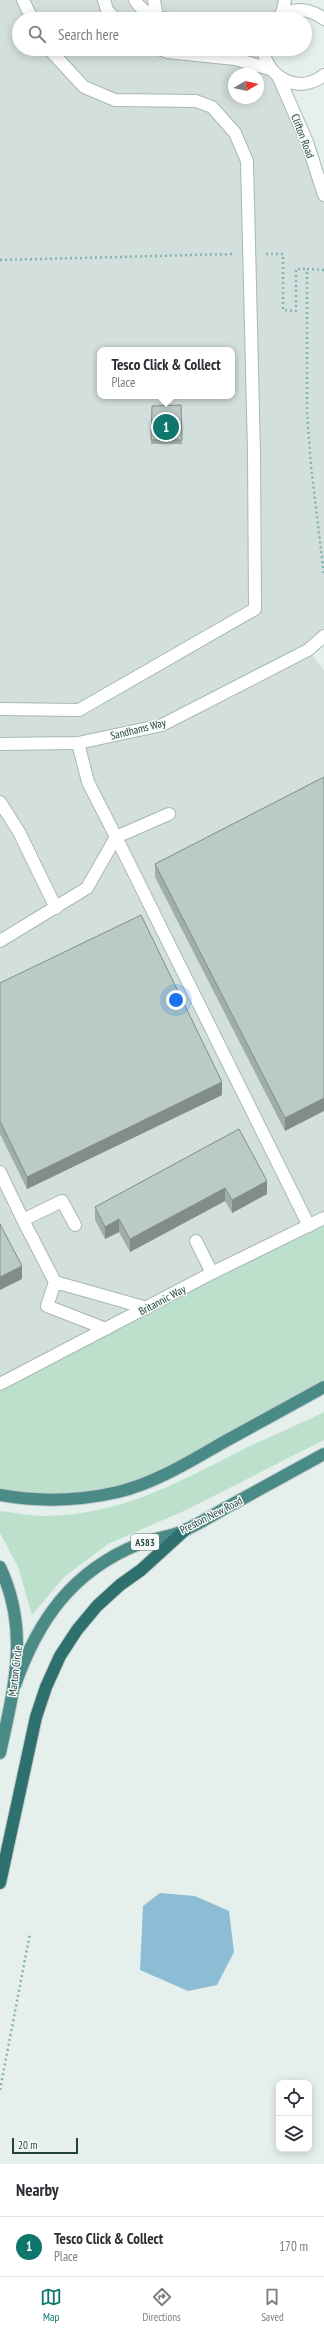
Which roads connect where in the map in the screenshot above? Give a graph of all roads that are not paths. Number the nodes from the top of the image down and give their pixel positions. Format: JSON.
{"nodes":[{"id":1,"x":24,"y":0,"type":"edge"},
{"id":2,"x":104,"y":0,"type":"edge"},
{"id":3,"x":135,"y":0,"type":"edge"},
{"id":4,"x":154,"y":0,"type":"edge"},
{"id":5,"x":285,"y":0,"type":"edge"},
{"id":6,"x":313,"y":0,"type":"edge"},
{"id":7,"x":29,"y":12,"type":"edge"},
{"id":8,"x":109,"y":12,"type":"edge"},
{"id":9,"x":149,"y":12,"type":"edge"},
{"id":10,"x":156,"y":12,"type":"edge"},
{"id":11,"x":279,"y":12,"type":"edge"},
{"id":12,"x":289,"y":12,"type":"edge"},
{"id":13,"x":309,"y":12,"type":"edge"},
{"id":14,"x":319,"y":16,"type":"edge"},
{"id":15,"x":55,"y":56,"type":"edge"},
{"id":16,"x":206,"y":56,"type":"edge"},
{"id":17,"x":265,"y":56,"type":"edge"},
{"id":18,"x":270,"y":69,"type":"junction"},
{"id":19,"x":324,"y":75,"type":"edge"},
{"id":20,"x":279,"y":78,"type":"junction"},
{"id":21,"x":324,"y":195,"type":"edge"},
{"id":22,"x":324,"y":636,"type":"edge"},
{"id":23,"x":324,"y":647,"type":"edge"},
{"id":24,"x":308,"y":650,"type":"junction"},
{"id":25,"x":0,"y":709,"type":"edge"},
{"id":26,"x":78,"y":743,"type":"junction"},
{"id":27,"x":0,"y":744,"type":"edge"},
{"id":28,"x":0,"y":802,"type":"edge"},
{"id":29,"x":169,"y":814,"type":"dead end"},
{"id":30,"x":116,"y":837,"type":"junction"},
{"id":31,"x":56,"y":908,"type":"junction"},
{"id":32,"x":0,"y":941,"type":"edge"},
{"id":33,"x":0,"y":1172,"type":"edge"},
{"id":34,"x":324,"y":1218,"type":"edge"},
{"id":35,"x":23,"y":1220,"type":"junction"},
{"id":36,"x":75,"y":1225,"type":"dead end"},
{"id":37,"x":309,"y":1226,"type":"junction"},
{"id":38,"x":196,"y":1241,"type":"dead end"},
{"id":39,"x":212,"y":1273,"type":"junction"},
{"id":40,"x":55,"y":1282,"type":"junction"},
{"id":41,"x":147,"y":1308,"type":"junction"},
{"id":42,"x":106,"y":1329,"type":"junction"},
{"id":43,"x":0,"y":1384,"type":"edge"},
{"id":44,"x":324,"y":1388,"type":"edge"},
{"id":45,"x":324,"y":1454,"type":"edge"},
{"id":46,"x":0,"y":1495,"type":"edge"},
{"id":47,"x":185,"y":1530,"type":"junction"},
{"id":48,"x":0,"y":1567,"type":"edge"},
{"id":49,"x":15,"y":1685,"type":"junction"},
{"id":50,"x":0,"y":1753,"type":"edge"},
{"id":51,"x":0,"y":1883,"type":"edge"}],
"edges":[{"from":1,"to":7,"type":"street"},
{"from":2,"to":8,"type":"street"},
{"from":3,"to":9,"type":"street"},
{"from":4,"to":10,"type":"street"},
{"from":5,"to":11,"type":"street"},
{"from":6,"to":14,"type":"street"},
{"from":12,"to":13,"type":"street"},
{"from":15,"to":25,"type":"street"},
{"from":16,"to":18,"type":"street"},
{"from":17,"to":18,"type":"street","name":"Clifton Road"},
{"from":18,"to":20,"type":"street","name":"Clifton Road"},
{"from":19,"to":20,"type":"street","name":"Clifton Road"},
{"from":20,"to":21,"type":"street","name":"Clifton Road"},
{"from":22,"to":24,"type":"street","name":"Sandhams Way"},
{"from":23,"to":24,"type":"street","name":"Sandhams Way"},
{"from":24,"to":26,"type":"street","name":"Sandhams Way"},
{"from":26,"to":27,"type":"street","name":"Sandhams Way"},
{"from":26,"to":30,"type":"street"},
{"from":28,"to":31,"type":"street"},
{"from":29,"to":30,"type":"street"},
{"from":30,"to":31,"type":"street"},
{"from":30,"to":37,"type":"street"},
{"from":31,"to":32,"type":"street"},
{"from":33,"to":35,"type":"street"},
{"from":34,"to":37,"type":"street","name":"Britannic Way"},
{"from":35,"to":36,"type":"street"},
{"from":35,"to":40,"type":"street"},
{"from":37,"to":39,"type":"street","name":"Britannic Way"},
{"from":38,"to":39,"type":"street"},
{"from":39,"to":41,"type":"street","name":"Britannic Way"},
{"from":40,"to":41,"type":"street"},
{"from":40,"to":42,"type":"street"},
{"from":41,"to":42,"type":"street","name":"Britannic Way"},
{"from":42,"to":43,"type":"street","name":"Britannic Way"},
{"from":44,"to":46,"type":"highway"},
{"from":45,"to":47,"type":"highway","name":"Preston New Road","number":"A583"},
{"from":47,"to":49,"type":"highway","name":"Preston New Road","number":"A583"},
{"from":47,"to":51,"type":"highway"},
{"from":48,"to":49,"type":"highway","name":"Marton Circle","number":"A583"},
{"from":49,"to":50,"type":"highway","name":"Marton Circle","number":"A583"}]}
